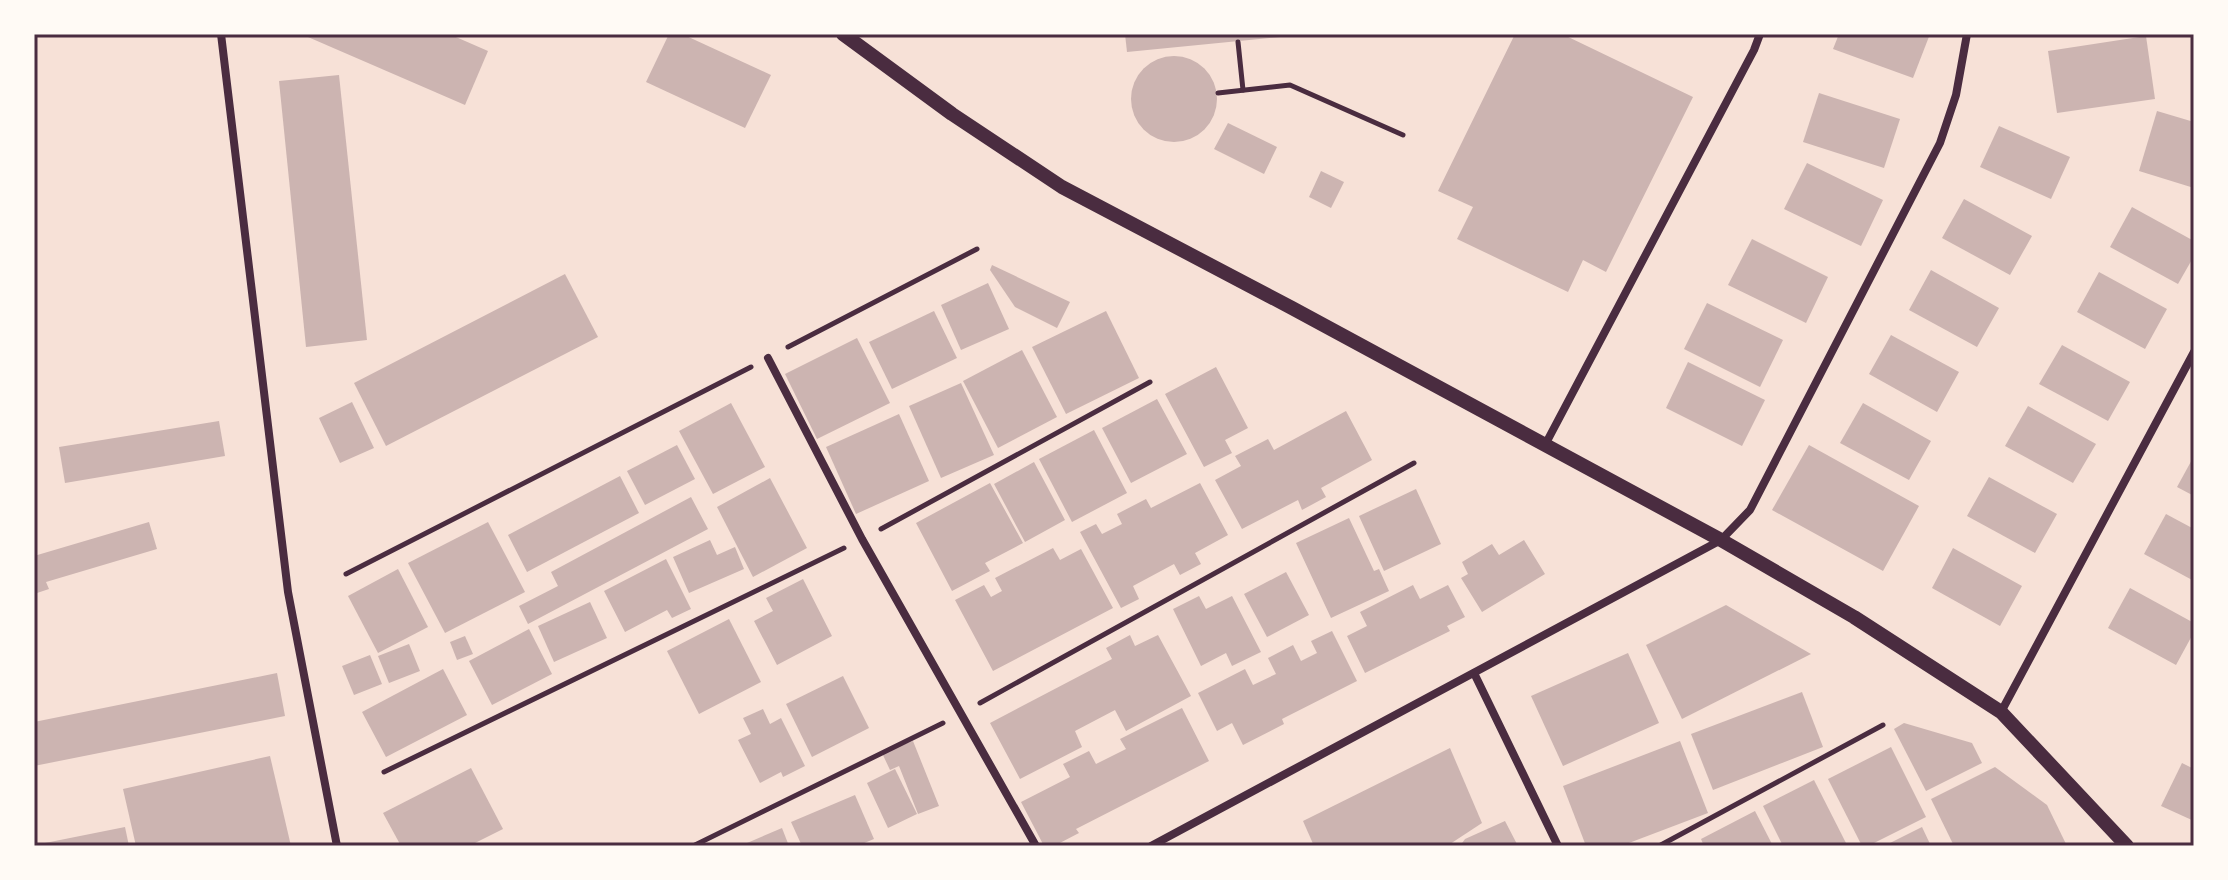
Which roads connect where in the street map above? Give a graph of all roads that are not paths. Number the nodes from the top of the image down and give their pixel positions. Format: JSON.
{"nodes":[{"id":1,"x":221,"y":34,"type":"edge"},
{"id":2,"x":843,"y":34,"type":"edge"},
{"id":3,"x":1760,"y":34,"type":"edge"},
{"id":4,"x":1967,"y":34,"type":"edge"},
{"id":5,"x":2194,"y":352,"type":"edge"},
{"id":6,"x":768,"y":358,"type":"road end"},
{"id":7,"x":1545,"y":445,"type":"junction"},
{"id":8,"x":1721,"y":540,"type":"junction"},
{"id":9,"x":1474,"y":673,"type":"junction"},
{"id":10,"x":2001,"y":712,"type":"junction"},
{"id":11,"x":337,"y":846,"type":"edge"},
{"id":12,"x":1036,"y":846,"type":"edge"},
{"id":13,"x":1151,"y":846,"type":"edge"},
{"id":14,"x":1558,"y":846,"type":"edge"},
{"id":15,"x":2127,"y":846,"type":"edge"}],
"edges":[{"from":1,"to":11,"type":"street"},
{"from":2,"to":7,"type":"street"},
{"from":3,"to":7,"type":"street"},
{"from":4,"to":8,"type":"street"},
{"from":5,"to":10,"type":"street"},
{"from":6,"to":12,"type":"street"},
{"from":7,"to":8,"type":"street"},
{"from":8,"to":9,"type":"street"},
{"from":8,"to":10,"type":"street"},
{"from":9,"to":13,"type":"street"},
{"from":9,"to":14,"type":"street"},
{"from":10,"to":15,"type":"street"}]}
